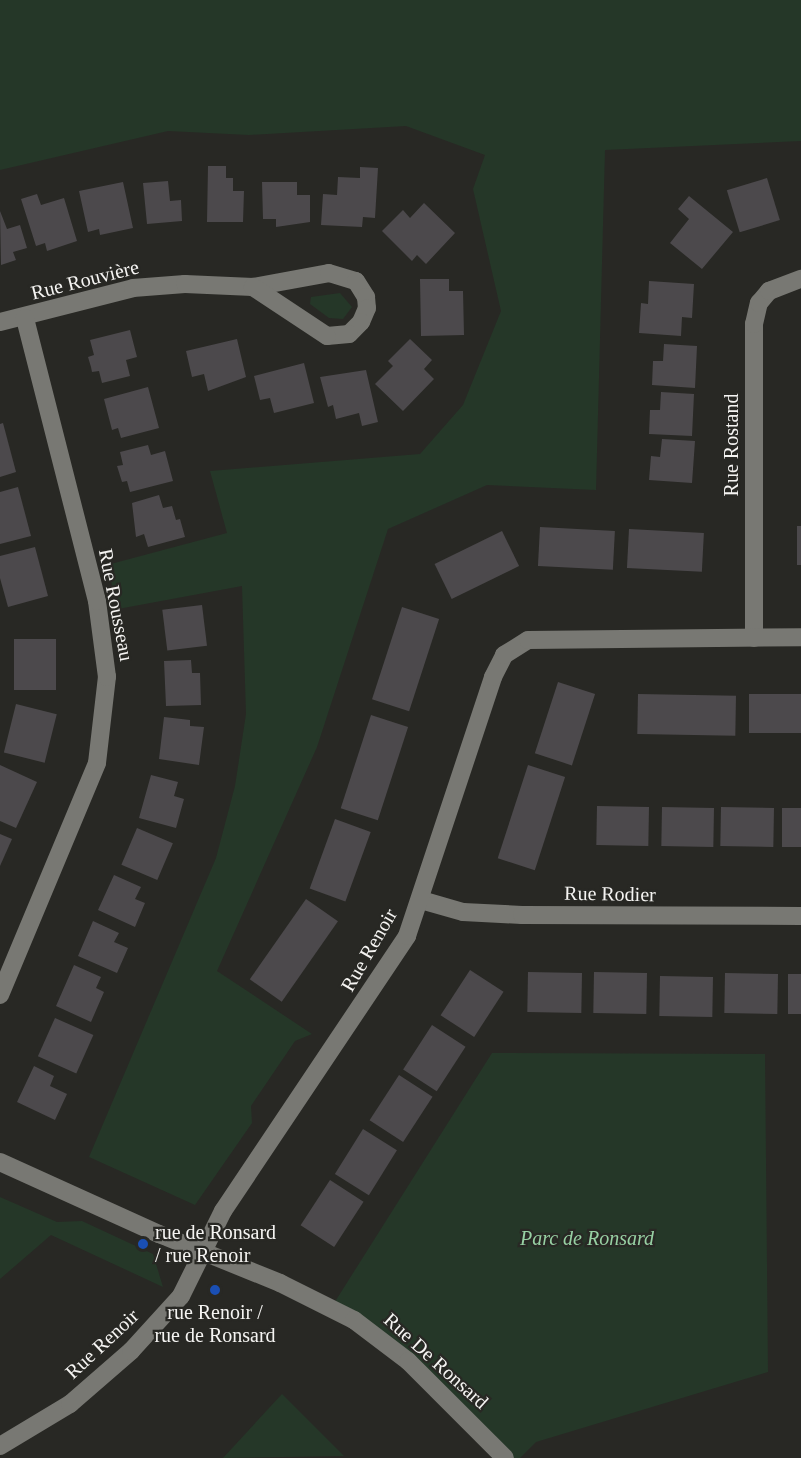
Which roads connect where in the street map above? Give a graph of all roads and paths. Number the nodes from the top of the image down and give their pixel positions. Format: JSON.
{"nodes":[{"id":1,"x":801,"y":279,"type":"edge"},
{"id":2,"x":253,"y":287,"type":"junction"},
{"id":3,"x":25,"y":318,"type":"junction"},
{"id":4,"x":0,"y":322,"type":"edge"},
{"id":5,"x":801,"y":637,"type":"edge"},
{"id":6,"x":754,"y":638,"type":"junction"},
{"id":7,"x":421,"y":900,"type":"junction"},
{"id":8,"x":801,"y":916,"type":"edge"},
{"id":9,"x":0,"y":995,"type":"edge"},
{"id":10,"x":0,"y":1162,"type":"edge"},
{"id":11,"x":204,"y":1253,"type":"junction"},
{"id":12,"x":0,"y":1446,"type":"edge"},
{"id":13,"x":505,"y":1458,"type":"edge"}],
"edges":[{"from":1,"to":6,"type":"street","name":"Rue Rostand"},
{"from":2,"to":2,"type":"street","name":"Rue Rouvière"},
{"from":2,"to":3,"type":"street","name":"Rue Rouvière"},
{"from":3,"to":4,"type":"street","name":"Rue Rouvière"},
{"from":3,"to":9,"type":"street","name":"Rue Rousseau"},
{"from":5,"to":6,"type":"street","name":"Rue Renoir"},
{"from":6,"to":7,"type":"street","name":"Rue Renoir"},
{"from":7,"to":8,"type":"street","name":"Rue Rodier"},
{"from":7,"to":11,"type":"street","name":"Rue Renoir"},
{"from":10,"to":11,"type":"street","name":"Rue De Ronsard"},
{"from":11,"to":12,"type":"street","name":"Rue Renoir"},
{"from":11,"to":13,"type":"street","name":"Rue De Ronsard"}]}
